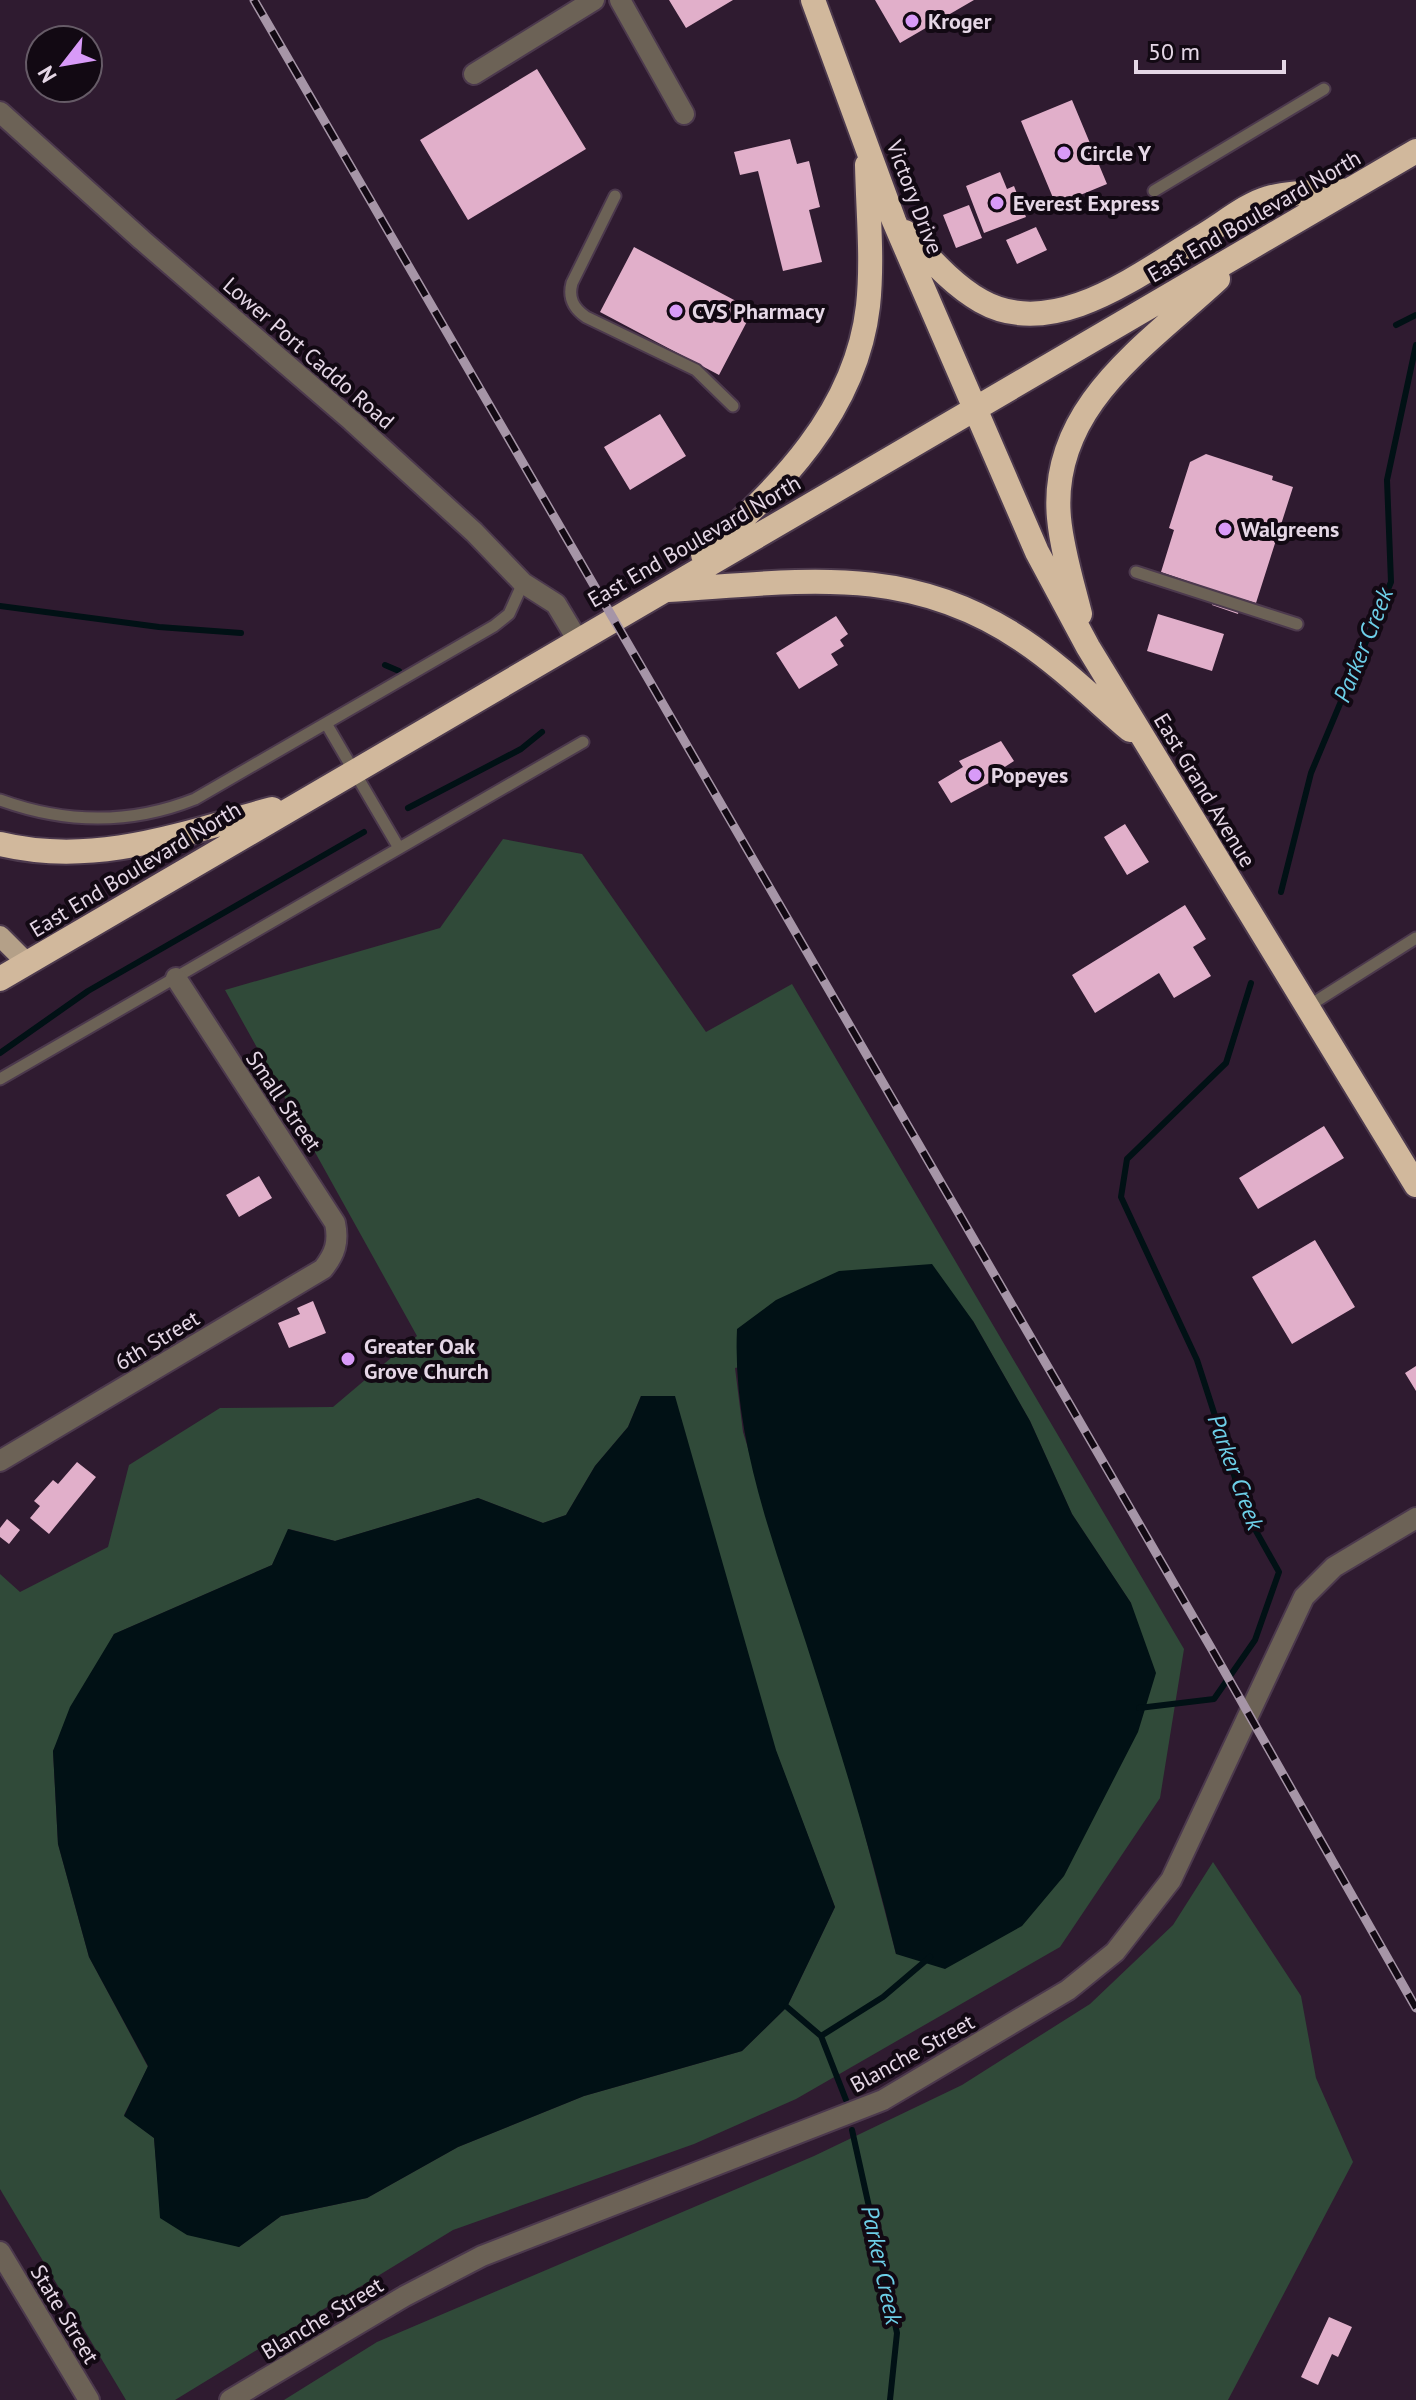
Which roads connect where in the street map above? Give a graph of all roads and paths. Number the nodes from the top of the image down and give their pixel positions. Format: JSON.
{"nodes":[{"id":1,"x":594,"y":0,"type":"edge"},
{"id":2,"x":620,"y":0,"type":"edge"},
{"id":3,"x":813,"y":0,"type":"edge"},
{"id":4,"x":474,"y":74,"type":"dead end"},
{"id":5,"x":1324,"y":89,"type":"dead end"},
{"id":6,"x":0,"y":112,"type":"edge"},
{"id":7,"x":684,"y":114,"type":"dead end"},
{"id":8,"x":866,"y":140,"type":"junction"},
{"id":9,"x":1416,"y":151,"type":"edge"},
{"id":10,"x":1353,"y":188,"type":"junction"},
{"id":11,"x":1154,"y":191,"type":"dead end"},
{"id":12,"x":615,"y":196,"type":"dead end"},
{"id":13,"x":894,"y":221,"type":"junction"},
{"id":14,"x":1252,"y":247,"type":"junction"},
{"id":15,"x":733,"y":406,"type":"dead end"},
{"id":16,"x":974,"y":410,"type":"junction"},
{"id":17,"x":1136,"y":572,"type":"dead end"},
{"id":18,"x":523,"y":583,"type":"junction"},
{"id":19,"x":662,"y":590,"type":"junction"},
{"id":20,"x":1297,"y":624,"type":"dead end"},
{"id":21,"x":577,"y":639,"type":"junction"},
{"id":22,"x":1088,"y":647,"type":"junction"},
{"id":23,"x":327,"y":725,"type":"junction"},
{"id":24,"x":583,"y":742,"type":"dead end"},
{"id":25,"x":1146,"y":743,"type":"junction"},
{"id":26,"x":353,"y":770,"type":"junction"},
{"id":27,"x":0,"y":800,"type":"edge"},
{"id":28,"x":301,"y":801,"type":"junction"},
{"id":29,"x":0,"y":844,"type":"edge"},
{"id":30,"x":399,"y":848,"type":"junction"},
{"id":31,"x":0,"y":936,"type":"edge"},
{"id":32,"x":1416,"y":938,"type":"edge"},
{"id":33,"x":27,"y":963,"type":"junction"},
{"id":34,"x":176,"y":978,"type":"junction"},
{"id":35,"x":0,"y":979,"type":"edge"},
{"id":36,"x":1307,"y":1007,"type":"junction"},
{"id":37,"x":0,"y":1079,"type":"edge"},
{"id":38,"x":1416,"y":1185,"type":"edge"},
{"id":39,"x":334,"y":1255,"type":"joint"},
{"id":40,"x":0,"y":1461,"type":"edge"},
{"id":41,"x":1416,"y":1518,"type":"edge"},
{"id":42,"x":0,"y":2252,"type":"edge"},
{"id":43,"x":89,"y":2400,"type":"edge"},
{"id":44,"x":230,"y":2400,"type":"edge"}],
"edges":[{"from":1,"to":4,"type":"street"},
{"from":2,"to":7,"type":"street"},
{"from":3,"to":8,"type":"highway","name":"Victory Drive"},
{"from":5,"to":11,"type":"lane"},
{"from":6,"to":18,"type":"street","name":"Lower Port Caddo Road"},
{"from":8,"to":13,"type":"highway","name":"Victory Drive"},
{"from":8,"to":19,"type":"highway"},
{"from":9,"to":10,"type":"highway","name":"East End Boulevard North"},
{"from":10,"to":13,"type":"highway"},
{"from":10,"to":14,"type":"highway","name":"East End Boulevard North"},
{"from":12,"to":15,"type":"lane"},
{"from":13,"to":16,"type":"highway","name":"Victory Drive"},
{"from":14,"to":16,"type":"highway","name":"East End Boulevard North"},
{"from":14,"to":22,"type":"highway"},
{"from":16,"to":19,"type":"highway","name":"East End Boulevard North"},
{"from":16,"to":22,"type":"highway","name":"East Grand Avenue"},
{"from":17,"to":20,"type":"lane"},
{"from":18,"to":21,"type":"street","name":"Lower Port Caddo Road"},
{"from":18,"to":23,"type":"lane"},
{"from":19,"to":21,"type":"highway","name":"East End Boulevard North"},
{"from":19,"to":25,"type":"highway"},
{"from":21,"to":26,"type":"highway","name":"East End Boulevard North"},
{"from":22,"to":25,"type":"highway","name":"East Grand Avenue"},
{"from":23,"to":26,"type":"lane"},
{"from":23,"to":27,"type":"lane"},
{"from":24,"to":30,"type":"lane"},
{"from":25,"to":36,"type":"highway","name":"East Grand Avenue"},
{"from":26,"to":28,"type":"highway","name":"East End Boulevard North"},
{"from":26,"to":30,"type":"lane"},
{"from":28,"to":29,"type":"highway"},
{"from":28,"to":33,"type":"highway","name":"East End Boulevard North"},
{"from":30,"to":34,"type":"lane"},
{"from":31,"to":33,"type":"main road"},
{"from":32,"to":36,"type":"lane"},
{"from":33,"to":35,"type":"highway","name":"East End Boulevard North"},
{"from":34,"to":37,"type":"lane"},
{"from":34,"to":39,"type":"street","name":"Small Street"},
{"from":36,"to":38,"type":"highway","name":"East Grand Avenue"},
{"from":39,"to":40,"type":"street","name":"6th Street"},
{"from":41,"to":44,"type":"street","name":"Blanche Street"},
{"from":42,"to":43,"type":"street","name":"State Street"}]}
